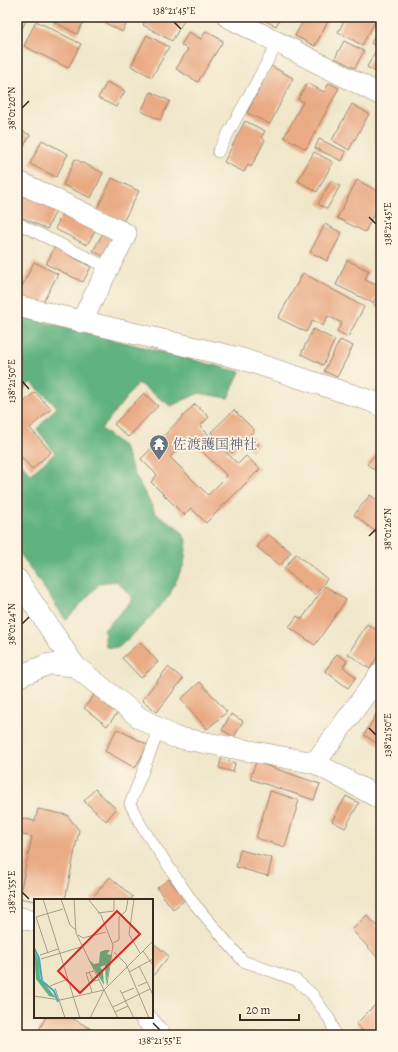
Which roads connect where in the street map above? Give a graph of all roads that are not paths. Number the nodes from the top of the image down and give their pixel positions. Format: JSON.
{"nodes":[{"id":1,"x":230,"y":18,"type":"edge"},
{"id":2,"x":278,"y":42,"type":"junction"},
{"id":3,"x":381,"y":95,"type":"edge"},
{"id":4,"x":218,"y":152,"type":"dead end"},
{"id":5,"x":17,"y":181,"type":"edge"},
{"id":6,"x":17,"y":223,"type":"edge"},
{"id":7,"x":109,"y":268,"type":"junction"},
{"id":8,"x":17,"y":306,"type":"edge"},
{"id":9,"x":81,"y":322,"type":"junction"},
{"id":10,"x":381,"y":406,"type":"edge"},
{"id":11,"x":17,"y":579,"type":"edge"},
{"id":12,"x":75,"y":666,"type":"junction"},
{"id":13,"x":381,"y":673,"type":"edge"},
{"id":14,"x":17,"y":677,"type":"edge"},
{"id":15,"x":159,"y":730,"type":"junction"},
{"id":16,"x":315,"y":763,"type":"junction"},
{"id":17,"x":381,"y":799,"type":"edge"},
{"id":18,"x":17,"y":916,"type":"edge"},
{"id":19,"x":34,"y":921,"type":"edge"},
{"id":20,"x":146,"y":1018,"type":"edge"},
{"id":21,"x":160,"y":1035,"type":"edge"},
{"id":22,"x":335,"y":1035,"type":"edge"}],
"edges":[{"from":1,"to":2,"type":"street"},
{"from":2,"to":3,"type":"street"},
{"from":2,"to":4,"type":"lane"},
{"from":5,"to":7,"type":"street"},
{"from":6,"to":7,"type":"lane"},
{"from":7,"to":9,"type":"street"},
{"from":8,"to":9,"type":"street"},
{"from":9,"to":10,"type":"street"},
{"from":11,"to":12,"type":"street"},
{"from":12,"to":14,"type":"street"},
{"from":12,"to":15,"type":"street"},
{"from":13,"to":16,"type":"street"},
{"from":15,"to":16,"type":"street"},
{"from":15,"to":22,"type":"lane"},
{"from":16,"to":17,"type":"street"},
{"from":18,"to":19,"type":"street"},
{"from":20,"to":21,"type":"street"}]}
